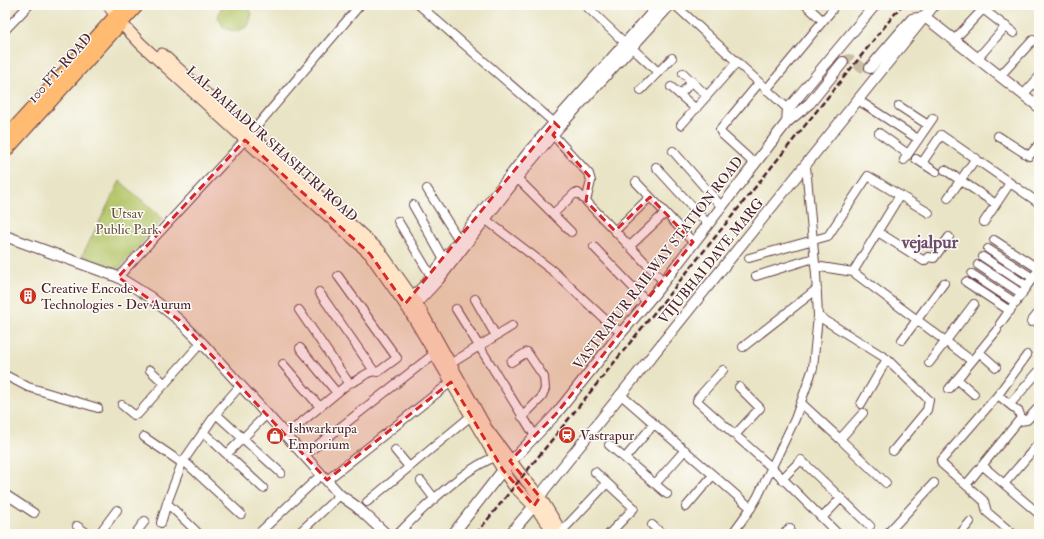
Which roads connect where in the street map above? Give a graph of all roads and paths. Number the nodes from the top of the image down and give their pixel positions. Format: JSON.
{"nodes":[{"id":1,"x":29,"y":5,"type":"edge"},
{"id":2,"x":108,"y":5,"type":"edge"},
{"id":3,"x":138,"y":5,"type":"edge"},
{"id":4,"x":360,"y":5,"type":"edge"},
{"id":5,"x":419,"y":5,"type":"edge"},
{"id":6,"x":585,"y":5,"type":"edge"},
{"id":7,"x":659,"y":5,"type":"edge"},
{"id":8,"x":670,"y":5,"type":"edge"},
{"id":9,"x":675,"y":5,"type":"edge"},
{"id":10,"x":806,"y":5,"type":"edge"},
{"id":11,"x":934,"y":5,"type":"edge"},
{"id":12,"x":872,"y":6,"type":"edge"},
{"id":13,"x":832,"y":10,"type":"dead end"},
{"id":14,"x":121,"y":12,"type":"edge"},
{"id":15,"x":925,"y":17,"type":"junction"},
{"id":16,"x":823,"y":20,"type":"junction"},
{"id":17,"x":1006,"y":26,"type":"junction"},
{"id":18,"x":5,"y":30,"type":"edge"},
{"id":19,"x":1014,"y":33,"type":"dead end"},
{"id":20,"x":954,"y":40,"type":"junction"},
{"id":21,"x":1033,"y":40,"type":"dead end"},
{"id":22,"x":628,"y":45,"type":"junction"},
{"id":23,"x":672,"y":58,"type":"dead end"},
{"id":24,"x":978,"y":59,"type":"junction"},
{"id":25,"x":737,"y":62,"type":"junction"},
{"id":26,"x":843,"y":62,"type":"dead end"},
{"id":27,"x":870,"y":68,"type":"dead end"},
{"id":28,"x":658,"y":72,"type":"junction"},
{"id":29,"x":683,"y":73,"type":"dead end"},
{"id":30,"x":1000,"y":76,"type":"junction"},
{"id":31,"x":1039,"y":77,"type":"edge"},
{"id":32,"x":692,"y":81,"type":"junction"},
{"id":33,"x":758,"y":82,"type":"junction"},
{"id":34,"x":671,"y":87,"type":"dead end"},
{"id":35,"x":641,"y":90,"type":"dead end"},
{"id":36,"x":766,"y":90,"type":"junction"},
{"id":37,"x":1023,"y":94,"type":"junction"},
{"id":38,"x":680,"y":95,"type":"junction"},
{"id":39,"x":707,"y":96,"type":"junction"},
{"id":40,"x":858,"y":100,"type":"junction"},
{"id":41,"x":899,"y":106,"type":"dead end"},
{"id":42,"x":1039,"y":107,"type":"edge"},
{"id":43,"x":696,"y":109,"type":"junction"},
{"id":44,"x":788,"y":109,"type":"junction"},
{"id":45,"x":933,"y":118,"type":"dead end"},
{"id":46,"x":788,"y":122,"type":"junction"},
{"id":47,"x":556,"y":125,"type":"junction"},
{"id":48,"x":681,"y":125,"type":"dead end"},
{"id":49,"x":928,"y":125,"type":"junction"},
{"id":50,"x":879,"y":133,"type":"dead end"},
{"id":51,"x":553,"y":135,"type":"junction"},
{"id":52,"x":998,"y":136,"type":"dead end"},
{"id":53,"x":248,"y":137,"type":"junction"},
{"id":54,"x":5,"y":138,"type":"edge"},
{"id":55,"x":918,"y":140,"type":"junction"},
{"id":56,"x":1039,"y":144,"type":"edge"},
{"id":57,"x":673,"y":151,"type":"dead end"},
{"id":58,"x":5,"y":152,"type":"edge"},
{"id":59,"x":976,"y":158,"type":"junction"},
{"id":60,"x":755,"y":164,"type":"junction"},
{"id":61,"x":806,"y":166,"type":"junction"},
{"id":62,"x":656,"y":167,"type":"dead end"},
{"id":63,"x":945,"y":170,"type":"dead end"},
{"id":64,"x":936,"y":172,"type":"dead end"},
{"id":65,"x":517,"y":178,"type":"junction"},
{"id":66,"x":960,"y":180,"type":"junction"},
{"id":67,"x":636,"y":182,"type":"dead end"},
{"id":68,"x":1010,"y":183,"type":"junction"},
{"id":69,"x":427,"y":189,"type":"dead end"},
{"id":70,"x":900,"y":195,"type":"junction"},
{"id":71,"x":650,"y":197,"type":"junction"},
{"id":72,"x":948,"y":198,"type":"dead end"},
{"id":73,"x":586,"y":201,"type":"junction"},
{"id":74,"x":1039,"y":203,"type":"edge"},
{"id":75,"x":996,"y":204,"type":"junction"},
{"id":76,"x":413,"y":205,"type":"dead end"},
{"id":77,"x":722,"y":206,"type":"junction"},
{"id":78,"x":665,"y":213,"type":"junction"},
{"id":79,"x":929,"y":213,"type":"dead end"},
{"id":80,"x":553,"y":214,"type":"junction"},
{"id":81,"x":485,"y":219,"type":"junction"},
{"id":82,"x":398,"y":221,"type":"dead end"},
{"id":83,"x":984,"y":222,"type":"dead end"},
{"id":84,"x":708,"y":224,"type":"junction"},
{"id":85,"x":615,"y":230,"type":"junction"},
{"id":86,"x":571,"y":232,"type":"dead end"},
{"id":87,"x":878,"y":232,"type":"junction"},
{"id":88,"x":5,"y":236,"type":"edge"},
{"id":89,"x":949,"y":237,"type":"dead end"},
{"id":90,"x":812,"y":239,"type":"junction"},
{"id":91,"x":459,"y":240,"type":"junction"},
{"id":92,"x":994,"y":240,"type":"dead end"},
{"id":93,"x":693,"y":242,"type":"junction"},
{"id":94,"x":630,"y":246,"type":"junction"},
{"id":95,"x":594,"y":247,"type":"dead end"},
{"id":96,"x":988,"y":249,"type":"dead end"},
{"id":97,"x":983,"y":257,"type":"dead end"},
{"id":98,"x":749,"y":258,"type":"dead end"},
{"id":99,"x":444,"y":260,"type":"junction"},
{"id":100,"x":815,"y":262,"type":"junction"},
{"id":101,"x":978,"y":265,"type":"dead end"},
{"id":102,"x":1039,"y":269,"type":"edge"},
{"id":103,"x":853,"y":272,"type":"junction"},
{"id":104,"x":972,"y":274,"type":"dead end"},
{"id":105,"x":338,"y":276,"type":"dead end"},
{"id":106,"x":431,"y":276,"type":"junction"},
{"id":107,"x":756,"y":276,"type":"dead end"},
{"id":108,"x":118,"y":277,"type":"junction"},
{"id":109,"x":1033,"y":278,"type":"junction"},
{"id":110,"x":664,"y":282,"type":"junction"},
{"id":111,"x":966,"y":282,"type":"dead end"},
{"id":112,"x":944,"y":283,"type":"dead end"},
{"id":113,"x":1027,"y":286,"type":"junction"},
{"id":114,"x":817,"y":289,"type":"junction"},
{"id":115,"x":320,"y":292,"type":"dead end"},
{"id":116,"x":1022,"y":294,"type":"junction"},
{"id":117,"x":475,"y":299,"type":"dead end"},
{"id":118,"x":647,"y":302,"type":"junction"},
{"id":119,"x":1016,"y":303,"type":"junction"},
{"id":120,"x":411,"y":304,"type":"junction"},
{"id":121,"x":974,"y":304,"type":"dead end"},
{"id":122,"x":456,"y":309,"type":"dead end"},
{"id":123,"x":299,"y":310,"type":"dead end"},
{"id":124,"x":1010,"y":311,"type":"junction"},
{"id":125,"x":1039,"y":312,"type":"edge"},
{"id":126,"x":818,"y":316,"type":"junction"},
{"id":127,"x":918,"y":319,"type":"junction"},
{"id":128,"x":1031,"y":322,"type":"dead end"},
{"id":129,"x":512,"y":326,"type":"dead end"},
{"id":130,"x":621,"y":332,"type":"junction"},
{"id":131,"x":496,"y":336,"type":"junction"},
{"id":132,"x":902,"y":340,"type":"dead end"},
{"id":133,"x":946,"y":341,"type":"junction"},
{"id":134,"x":201,"y":343,"type":"junction"},
{"id":135,"x":479,"y":346,"type":"junction"},
{"id":136,"x":743,"y":347,"type":"dead end"},
{"id":137,"x":300,"y":348,"type":"dead end"},
{"id":138,"x":979,"y":352,"type":"junction"},
{"id":139,"x":434,"y":354,"type":"junction"},
{"id":140,"x":1027,"y":356,"type":"dead end"},
{"id":141,"x":887,"y":359,"type":"junction"},
{"id":142,"x":972,"y":361,"type":"junction"},
{"id":143,"x":510,"y":362,"type":"dead end"},
{"id":144,"x":928,"y":363,"type":"dead end"},
{"id":145,"x":282,"y":364,"type":"dead end"},
{"id":146,"x":450,"y":364,"type":"junction"},
{"id":147,"x":996,"y":367,"type":"dead end"},
{"id":148,"x":150,"y":370,"type":"dead end"},
{"id":149,"x":723,"y":370,"type":"dead end"},
{"id":150,"x":374,"y":371,"type":"junction"},
{"id":151,"x":1039,"y":371,"type":"edge"},
{"id":152,"x":5,"y":375,"type":"edge"},
{"id":153,"x":957,"y":380,"type":"junction"},
{"id":154,"x":451,"y":382,"type":"junction"},
{"id":155,"x":349,"y":383,"type":"junction"},
{"id":156,"x":165,"y":384,"type":"junction"},
{"id":157,"x":240,"y":386,"type":"junction"},
{"id":158,"x":739,"y":387,"type":"dead end"},
{"id":159,"x":949,"y":389,"type":"dead end"},
{"id":160,"x":337,"y":393,"type":"junction"},
{"id":161,"x":620,"y":394,"type":"junction"},
{"id":162,"x":974,"y":394,"type":"dead end"},
{"id":163,"x":998,"y":395,"type":"junction"},
{"id":164,"x":801,"y":403,"type":"junction"},
{"id":165,"x":122,"y":404,"type":"dead end"},
{"id":166,"x":861,"y":404,"type":"dead end"},
{"id":167,"x":1010,"y":404,"type":"junction"},
{"id":168,"x":1039,"y":406,"type":"edge"},
{"id":169,"x":320,"y":407,"type":"junction"},
{"id":170,"x":98,"y":408,"type":"dead end"},
{"id":171,"x":863,"y":413,"type":"dead end"},
{"id":172,"x":216,"y":414,"type":"junction"},
{"id":173,"x":266,"y":415,"type":"junction"},
{"id":174,"x":471,"y":416,"type":"junction"},
{"id":175,"x":522,"y":417,"type":"junction"},
{"id":176,"x":1020,"y":421,"type":"junction"},
{"id":177,"x":654,"y":424,"type":"junction"},
{"id":178,"x":203,"y":432,"type":"junction"},
{"id":179,"x":286,"y":435,"type":"junction"},
{"id":180,"x":735,"y":435,"type":"junction"},
{"id":181,"x":144,"y":436,"type":"dead end"},
{"id":182,"x":534,"y":436,"type":"junction"},
{"id":183,"x":243,"y":438,"type":"junction"},
{"id":184,"x":840,"y":439,"type":"junction"},
{"id":185,"x":1039,"y":442,"type":"edge"},
{"id":186,"x":609,"y":445,"type":"dead end"},
{"id":187,"x":395,"y":450,"type":"dead end"},
{"id":188,"x":685,"y":450,"type":"junction"},
{"id":189,"x":893,"y":450,"type":"dead end"},
{"id":190,"x":227,"y":454,"type":"junction"},
{"id":191,"x":305,"y":455,"type":"junction"},
{"id":192,"x":495,"y":457,"type":"junction"},
{"id":193,"x":625,"y":458,"type":"junction"},
{"id":194,"x":510,"y":461,"type":"junction"},
{"id":195,"x":183,"y":462,"type":"junction"},
{"id":196,"x":983,"y":466,"type":"junction"},
{"id":197,"x":409,"y":467,"type":"junction"},
{"id":198,"x":771,"y":468,"type":"junction"},
{"id":199,"x":503,"y":470,"type":"junction"},
{"id":200,"x":595,"y":472,"type":"dead end"},
{"id":201,"x":281,"y":473,"type":"dead end"},
{"id":202,"x":713,"y":475,"type":"junction"},
{"id":203,"x":324,"y":477,"type":"junction"},
{"id":204,"x":782,"y":478,"type":"junction"},
{"id":205,"x":421,"y":481,"type":"dead end"},
{"id":206,"x":607,"y":483,"type":"junction"},
{"id":207,"x":886,"y":483,"type":"dead end"},
{"id":208,"x":934,"y":483,"type":"dead end"},
{"id":209,"x":655,"y":484,"type":"junction"},
{"id":210,"x":1004,"y":484,"type":"junction"},
{"id":211,"x":966,"y":485,"type":"junction"},
{"id":212,"x":263,"y":488,"type":"dead end"},
{"id":213,"x":5,"y":494,"type":"edge"},
{"id":214,"x":668,"y":494,"type":"dead end"},
{"id":215,"x":340,"y":495,"type":"junction"},
{"id":216,"x":434,"y":498,"type":"junction"},
{"id":217,"x":841,"y":498,"type":"junction"},
{"id":218,"x":537,"y":501,"type":"junction"},
{"id":219,"x":367,"y":502,"type":"dead end"},
{"id":220,"x":167,"y":503,"type":"junction"},
{"id":221,"x":686,"y":507,"type":"dead end"},
{"id":222,"x":751,"y":508,"type":"junction"},
{"id":223,"x":117,"y":510,"type":"dead end"},
{"id":224,"x":34,"y":514,"type":"dead end"},
{"id":225,"x":241,"y":514,"type":"dead end"},
{"id":226,"x":1039,"y":514,"type":"edge"},
{"id":227,"x":822,"y":518,"type":"junction"},
{"id":228,"x":145,"y":521,"type":"dead end"},
{"id":229,"x":970,"y":522,"type":"dead end"},
{"id":230,"x":161,"y":523,"type":"dead end"},
{"id":231,"x":652,"y":525,"type":"dead end"},
{"id":232,"x":77,"y":526,"type":"dead end"},
{"id":233,"x":870,"y":526,"type":"dead end"},
{"id":234,"x":790,"y":528,"type":"dead end"},
{"id":235,"x":381,"y":532,"type":"edge"},
{"id":236,"x":399,"y":533,"type":"dead end"},
{"id":237,"x":88,"y":534,"type":"edge"},
{"id":238,"x":99,"y":534,"type":"edge"},
{"id":239,"x":135,"y":534,"type":"edge"},
{"id":240,"x":199,"y":534,"type":"edge"},
{"id":241,"x":258,"y":534,"type":"edge"},
{"id":242,"x":298,"y":534,"type":"edge"},
{"id":243,"x":453,"y":534,"type":"edge"},
{"id":244,"x":510,"y":534,"type":"edge"},
{"id":245,"x":560,"y":534,"type":"edge"},
{"id":246,"x":609,"y":534,"type":"edge"},
{"id":247,"x":662,"y":534,"type":"edge"},
{"id":248,"x":732,"y":534,"type":"edge"},
{"id":249,"x":783,"y":534,"type":"edge"},
{"id":250,"x":838,"y":534,"type":"edge"},
{"id":251,"x":887,"y":534,"type":"edge"},
{"id":252,"x":960,"y":534,"type":"edge"},
{"id":253,"x":1013,"y":534,"type":"edge"}],
"edges":[{"from":1,"to":18,"type":"street"},
{"from":2,"to":14,"type":"main road"},
{"from":3,"to":14,"type":"main road","name":"100 FT. ROAD"},
{"from":4,"to":53,"type":"street"},
{"from":5,"to":47,"type":"street"},
{"from":6,"to":22,"type":"street"},
{"from":7,"to":22,"type":"street"},
{"from":8,"to":22,"type":"street"},
{"from":9,"to":25,"type":"street"},
{"from":10,"to":16,"type":"street"},
{"from":11,"to":15,"type":"street","name":"VIJUBHAI DAVE MARG"},
{"from":12,"to":44,"type":"street"},
{"from":13,"to":16,"type":"street"},
{"from":14,"to":53,"type":"main road","name":"LAL BAHADUR SHASHTRI ROAD"},
{"from":14,"to":54,"type":"main road","name":"100 FT. ROAD"},
{"from":14,"to":58,"type":"main road","name":"100 FT. ROAD"},
{"from":15,"to":20,"type":"street"},
{"from":15,"to":27,"type":"street"},
{"from":15,"to":40,"type":"street","name":"VIJUBHAI DAVE MARG"},
{"from":16,"to":36,"type":"street"},
{"from":17,"to":19,"type":"street"},
{"from":17,"to":20,"type":"street"},
{"from":17,"to":24,"type":"street"},
{"from":20,"to":24,"type":"street"},
{"from":21,"to":30,"type":"street"},
{"from":22,"to":28,"type":"street"},
{"from":22,"to":47,"type":"street"},
{"from":23,"to":28,"type":"street"},
{"from":24,"to":30,"type":"street"},
{"from":25,"to":33,"type":"street"},
{"from":25,"to":39,"type":"street"},
{"from":26,"to":46,"type":"street","name":"VASTRAPUR RAILWAY STATION ROAD"},
{"from":28,"to":35,"type":"street"},
{"from":29,"to":32,"type":"street"},
{"from":30,"to":37,"type":"street"},
{"from":31,"to":37,"type":"street"},
{"from":32,"to":38,"type":"street"},
{"from":32,"to":39,"type":"street"},
{"from":33,"to":36,"type":"street"},
{"from":33,"to":60,"type":"street"},
{"from":34,"to":38,"type":"street"},
{"from":36,"to":44,"type":"street"},
{"from":37,"to":42,"type":"street"},
{"from":38,"to":43,"type":"street"},
{"from":39,"to":43,"type":"street"},
{"from":40,"to":55,"type":"street"},
{"from":40,"to":61,"type":"street","name":"VIJUBHAI DAVE MARG"},
{"from":41,"to":49,"type":"street"},
{"from":43,"to":48,"type":"street"},
{"from":44,"to":46,"type":"street"},
{"from":45,"to":49,"type":"street"},
{"from":46,"to":60,"type":"street","name":"VASTRAPUR RAILWAY STATION ROAD"},
{"from":47,"to":51,"type":"street"},
{"from":47,"to":91,"type":"street"},
{"from":49,"to":55,"type":"street"},
{"from":50,"to":55,"type":"street"},
{"from":51,"to":65,"type":"street"},
{"from":51,"to":73,"type":"street"},
{"from":52,"to":56,"type":"street"},
{"from":53,"to":108,"type":"street"},
{"from":53,"to":120,"type":"main road","name":"LAL BAHADUR SHASHTRI ROAD"},
{"from":57,"to":77,"type":"street"},
{"from":59,"to":64,"type":"street"},
{"from":59,"to":66,"type":"street"},
{"from":59,"to":68,"type":"street"},
{"from":60,"to":77,"type":"street","name":"VASTRAPUR RAILWAY STATION ROAD"},
{"from":61,"to":90,"type":"street"},
{"from":61,"to":161,"type":"street","name":"VIJUBHAI DAVE MARG"},
{"from":62,"to":84,"type":"street"},
{"from":63,"to":66,"type":"street"},
{"from":65,"to":80,"type":"street"},
{"from":65,"to":81,"type":"street"},
{"from":66,"to":72,"type":"street"},
{"from":66,"to":75,"type":"street"},
{"from":67,"to":71,"type":"street"},
{"from":68,"to":74,"type":"street"},
{"from":68,"to":75,"type":"street"},
{"from":69,"to":91,"type":"street"},
{"from":70,"to":79,"type":"street"},
{"from":70,"to":87,"type":"street"},
{"from":70,"to":90,"type":"street"},
{"from":71,"to":78,"type":"street"},
{"from":71,"to":85,"type":"street"},
{"from":73,"to":80,"type":"street"},
{"from":73,"to":85,"type":"street"},
{"from":75,"to":83,"type":"street"},
{"from":76,"to":99,"type":"street"},
{"from":77,"to":84,"type":"street","name":"VASTRAPUR RAILWAY STATION ROAD"},
{"from":78,"to":93,"type":"street"},
{"from":78,"to":94,"type":"street"},
{"from":80,"to":86,"type":"street"},
{"from":81,"to":120,"type":"street"},
{"from":81,"to":130,"type":"street"},
{"from":82,"to":106,"type":"street"},
{"from":84,"to":93,"type":"street","name":"VASTRAPUR RAILWAY STATION ROAD"},
{"from":85,"to":94,"type":"street"},
{"from":87,"to":89,"type":"street"},
{"from":87,"to":103,"type":"street"},
{"from":88,"to":108,"type":"street"},
{"from":90,"to":98,"type":"street"},
{"from":90,"to":100,"type":"street"},
{"from":91,"to":99,"type":"street"},
{"from":92,"to":102,"type":"street"},
{"from":93,"to":110,"type":"street","name":"VASTRAPUR RAILWAY STATION ROAD"},
{"from":94,"to":110,"type":"street"},
{"from":95,"to":118,"type":"street"},
{"from":96,"to":109,"type":"street"},
{"from":97,"to":113,"type":"street"},
{"from":99,"to":106,"type":"street"},
{"from":100,"to":103,"type":"street"},
{"from":100,"to":107,"type":"street"},
{"from":100,"to":114,"type":"street"},
{"from":101,"to":116,"type":"street"},
{"from":102,"to":109,"type":"street"},
{"from":103,"to":127,"type":"street"},
{"from":104,"to":119,"type":"street"},
{"from":105,"to":150,"type":"street"},
{"from":106,"to":120,"type":"street"},
{"from":108,"to":134,"type":"street"},
{"from":109,"to":113,"type":"street"},
{"from":110,"to":118,"type":"street","name":"VASTRAPUR RAILWAY STATION ROAD"},
{"from":111,"to":124,"type":"street"},
{"from":112,"to":127,"type":"street"},
{"from":113,"to":116,"type":"street"},
{"from":114,"to":126,"type":"street"},
{"from":114,"to":136,"type":"street"},
{"from":115,"to":150,"type":"street"},
{"from":116,"to":119,"type":"street"},
{"from":117,"to":131,"type":"street"},
{"from":118,"to":130,"type":"street","name":"VASTRAPUR RAILWAY STATION ROAD"},
{"from":119,"to":124,"type":"street"},
{"from":120,"to":139,"type":"main road"},
{"from":120,"to":146,"type":"main road"},
{"from":121,"to":133,"type":"street"},
{"from":122,"to":135,"type":"street"},
{"from":123,"to":155,"type":"street"},
{"from":124,"to":138,"type":"street"},
{"from":125,"to":128,"type":"street"},
{"from":126,"to":141,"type":"street"},
{"from":126,"to":164,"type":"street"},
{"from":127,"to":132,"type":"street"},
{"from":127,"to":133,"type":"street"},
{"from":129,"to":131,"type":"street"},
{"from":130,"to":182,"type":"street","name":"VASTRAPUR RAILWAY STATION ROAD"},
{"from":131,"to":135,"type":"street"},
{"from":133,"to":142,"type":"street"},
{"from":133,"to":144,"type":"street"},
{"from":134,"to":156,"type":"street"},
{"from":134,"to":157,"type":"street"},
{"from":135,"to":146,"type":"street"},
{"from":135,"to":175,"type":"street"},
{"from":137,"to":160,"type":"street"},
{"from":138,"to":142,"type":"street"},
{"from":138,"to":147,"type":"street"},
{"from":139,"to":154,"type":"main road"},
{"from":139,"to":191,"type":"street"},
{"from":140,"to":163,"type":"street"},
{"from":141,"to":166,"type":"street"},
{"from":141,"to":189,"type":"street"},
{"from":142,"to":153,"type":"street"},
{"from":143,"to":175,"type":"street"},
{"from":145,"to":169,"type":"street"},
{"from":146,"to":194,"type":"main road"},
{"from":148,"to":156,"type":"street"},
{"from":149,"to":180,"type":"street"},
{"from":150,"to":155,"type":"street"},
{"from":151,"to":167,"type":"street"},
{"from":152,"to":170,"type":"street"},
{"from":153,"to":159,"type":"street"},
{"from":153,"to":162,"type":"street"},
{"from":154,"to":174,"type":"main road"},
{"from":154,"to":203,"type":"street"},
{"from":155,"to":160,"type":"street"},
{"from":156,"to":165,"type":"street"},
{"from":157,"to":172,"type":"street"},
{"from":157,"to":173,"type":"street"},
{"from":158,"to":180,"type":"street"},
{"from":160,"to":169,"type":"street"},
{"from":161,"to":177,"type":"street"},
{"from":161,"to":218,"type":"street","name":"VIJUBHAI DAVE MARG"},
{"from":163,"to":167,"type":"street"},
{"from":163,"to":211,"type":"street"},
{"from":164,"to":184,"type":"street"},
{"from":164,"to":198,"type":"street"},
{"from":167,"to":176,"type":"street"},
{"from":168,"to":176,"type":"street"},
{"from":169,"to":179,"type":"street"},
{"from":171,"to":184,"type":"street"},
{"from":172,"to":178,"type":"street"},
{"from":172,"to":183,"type":"street"},
{"from":173,"to":179,"type":"street"},
{"from":173,"to":183,"type":"street"},
{"from":174,"to":192,"type":"main road"},
{"from":174,"to":197,"type":"street"},
{"from":175,"to":182,"type":"street"},
{"from":176,"to":196,"type":"street"},
{"from":177,"to":188,"type":"street"},
{"from":177,"to":193,"type":"street"},
{"from":178,"to":190,"type":"street"},
{"from":178,"to":195,"type":"street"},
{"from":179,"to":191,"type":"street"},
{"from":180,"to":198,"type":"street"},
{"from":181,"to":195,"type":"street"},
{"from":182,"to":194,"type":"street","name":"VASTRAPUR RAILWAY STATION ROAD"},
{"from":183,"to":190,"type":"street"},
{"from":183,"to":201,"type":"street"},
{"from":184,"to":207,"type":"street"},
{"from":185,"to":210,"type":"street"},
{"from":186,"to":193,"type":"street"},
{"from":187,"to":197,"type":"street"},
{"from":188,"to":202,"type":"street"},
{"from":188,"to":209,"type":"street"},
{"from":190,"to":212,"type":"street"},
{"from":191,"to":203,"type":"street"},
{"from":192,"to":199,"type":"main road"},
{"from":192,"to":216,"type":"street"},
{"from":193,"to":209,"type":"street"},
{"from":194,"to":199,"type":"street","name":"VASTRAPUR RAILWAY STATION ROAD"},
{"from":194,"to":218,"type":"main road"},
{"from":195,"to":220,"type":"street"},
{"from":195,"to":225,"type":"street"},
{"from":196,"to":210,"type":"street"},
{"from":196,"to":211,"type":"street"},
{"from":197,"to":219,"type":"street"},
{"from":198,"to":204,"type":"street"},
{"from":198,"to":222,"type":"street"},
{"from":199,"to":218,"type":"main road"},
{"from":199,"to":243,"type":"street","name":"VASTRAPUR RAILWAY STATION ROAD"},
{"from":200,"to":206,"type":"street"},
{"from":202,"to":221,"type":"street"},
{"from":202,"to":222,"type":"street"},
{"from":203,"to":215,"type":"street"},
{"from":203,"to":241,"type":"street"},
{"from":204,"to":217,"type":"street"},
{"from":204,"to":227,"type":"street"},
{"from":205,"to":216,"type":"street"},
{"from":206,"to":245,"type":"street"},
{"from":206,"to":246,"type":"street"},
{"from":208,"to":251,"type":"street"},
{"from":209,"to":214,"type":"street"},
{"from":210,"to":226,"type":"street"},
{"from":211,"to":253,"type":"street"},
{"from":213,"to":224,"type":"street"},
{"from":215,"to":235,"type":"street"},
{"from":215,"to":242,"type":"street"},
{"from":216,"to":236,"type":"street"},
{"from":217,"to":227,"type":"street"},
{"from":217,"to":233,"type":"street"},
{"from":218,"to":244,"type":"street","name":"VIJUBHAI DAVE MARG"},
{"from":218,"to":245,"type":"main road"},
{"from":220,"to":230,"type":"street"},
{"from":220,"to":240,"type":"street"},
{"from":222,"to":248,"type":"street"},
{"from":223,"to":238,"type":"street"},
{"from":227,"to":250,"type":"street"},
{"from":228,"to":239,"type":"street"},
{"from":229,"to":252,"type":"street"},
{"from":231,"to":247,"type":"street"},
{"from":232,"to":237,"type":"street"},
{"from":234,"to":249,"type":"street"}]}
